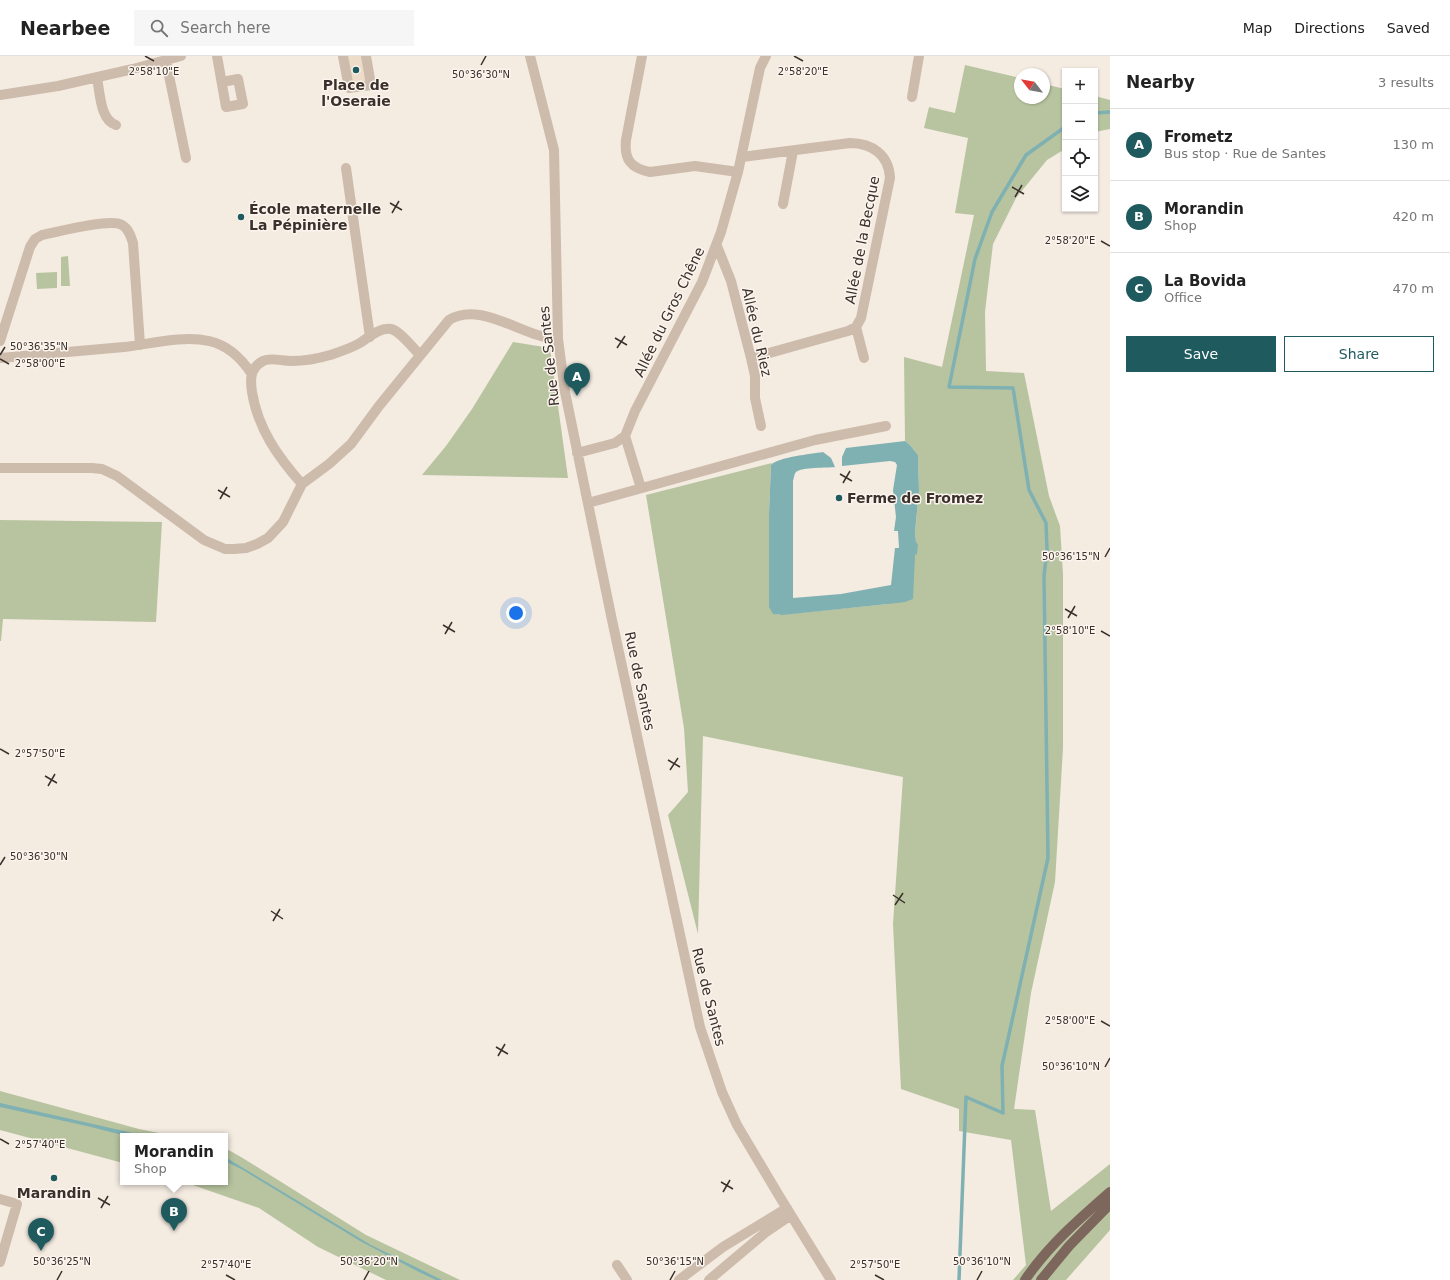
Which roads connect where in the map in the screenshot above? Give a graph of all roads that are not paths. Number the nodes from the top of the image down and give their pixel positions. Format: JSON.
{"nodes":[{"id":1,"x":181,"y":56,"type":"edge"},
{"id":2,"x":217,"y":56,"type":"edge"},
{"id":3,"x":343,"y":56,"type":"edge"},
{"id":4,"x":366,"y":56,"type":"edge"},
{"id":5,"x":530,"y":56,"type":"edge"},
{"id":6,"x":642,"y":56,"type":"edge"},
{"id":7,"x":766,"y":56,"type":"edge"},
{"id":8,"x":919,"y":56,"type":"edge"},
{"id":9,"x":166,"y":61,"type":"junction"},
{"id":10,"x":96,"y":78,"type":"junction"},
{"id":11,"x":222,"y":82,"type":"dead end"},
{"id":12,"x":0,"y":95,"type":"edge"},
{"id":13,"x":912,"y":97,"type":"dead end"},
{"id":14,"x":116,"y":125,"type":"dead end"},
{"id":15,"x":793,"y":151,"type":"junction"},
{"id":16,"x":742,"y":157,"type":"junction"},
{"id":17,"x":186,"y":158,"type":"dead end"},
{"id":18,"x":346,"y":168,"type":"dead end"},
{"id":19,"x":738,"y":172,"type":"junction"},
{"id":20,"x":783,"y":204,"type":"dead end"},
{"id":21,"x":717,"y":246,"type":"junction"},
{"id":22,"x":856,"y":327,"type":"junction"},
{"id":23,"x":370,"y":337,"type":"junction"},
{"id":24,"x":558,"y":339,"type":"junction"},
{"id":25,"x":0,"y":341,"type":"edge"},
{"id":26,"x":140,"y":345,"type":"junction"},
{"id":27,"x":420,"y":355,"type":"junction"},
{"id":28,"x":0,"y":358,"type":"edge"},
{"id":29,"x":751,"y":358,"type":"junction"},
{"id":30,"x":864,"y":358,"type":"dead end"},
{"id":31,"x":252,"y":373,"type":"junction"},
{"id":32,"x":761,"y":426,"type":"dead end"},
{"id":33,"x":886,"y":426,"type":"dead end"},
{"id":34,"x":624,"y":436,"type":"junction"},
{"id":35,"x":577,"y":453,"type":"junction"},
{"id":36,"x":0,"y":468,"type":"edge"},
{"id":37,"x":302,"y":484,"type":"junction"},
{"id":38,"x":641,"y":488,"type":"junction"},
{"id":39,"x":588,"y":503,"type":"junction"},
{"id":40,"x":1110,"y":1192,"type":"edge"},
{"id":41,"x":0,"y":1199,"type":"edge"},
{"id":42,"x":1110,"y":1204,"type":"edge"},
{"id":43,"x":789,"y":1212,"type":"junction"},
{"id":44,"x":0,"y":1262,"type":"edge"},
{"id":45,"x":617,"y":1265,"type":"dead end"},
{"id":46,"x":627,"y":1280,"type":"edge"},
{"id":47,"x":679,"y":1280,"type":"edge"},
{"id":48,"x":709,"y":1280,"type":"edge"},
{"id":49,"x":832,"y":1280,"type":"edge"},
{"id":50,"x":1025,"y":1280,"type":"edge"},
{"id":51,"x":1041,"y":1280,"type":"edge"}],
"edges":[{"from":1,"to":9,"type":"street"},
{"from":2,"to":11,"type":"street"},
{"from":3,"to":4,"type":"street"},
{"from":5,"to":24,"type":"street","name":"Rue de Santes"},
{"from":6,"to":19,"type":"street"},
{"from":7,"to":16,"type":"street","name":"Allée du Gros Chêne"},
{"from":8,"to":13,"type":"street"},
{"from":9,"to":10,"type":"street"},
{"from":9,"to":17,"type":"street"},
{"from":10,"to":12,"type":"street"},
{"from":10,"to":14,"type":"street"},
{"from":15,"to":16,"type":"street","name":"Allée de la Becque"},
{"from":15,"to":20,"type":"street"},
{"from":15,"to":22,"type":"street","name":"Allée de la Becque"},
{"from":16,"to":19,"type":"street","name":"Allée du Gros Chêne"},
{"from":18,"to":23,"type":"street"},
{"from":19,"to":21,"type":"street","name":"Allée du Gros Chêne"},
{"from":21,"to":29,"type":"street","name":"Allée du Riez"},
{"from":21,"to":34,"type":"street","name":"Allée du Gros Chêne"},
{"from":22,"to":29,"type":"street"},
{"from":22,"to":30,"type":"street"},
{"from":23,"to":27,"type":"street"},
{"from":23,"to":31,"type":"street"},
{"from":24,"to":27,"type":"street"},
{"from":24,"to":35,"type":"street","name":"Rue de Santes"},
{"from":25,"to":26,"type":"street"},
{"from":26,"to":28,"type":"street"},
{"from":26,"to":31,"type":"street"},
{"from":27,"to":37,"type":"street"},
{"from":29,"to":32,"type":"street","name":"Allée du Riez"},
{"from":31,"to":37,"type":"street"},
{"from":33,"to":38,"type":"street"},
{"from":34,"to":35,"type":"street"},
{"from":34,"to":38,"type":"street"},
{"from":35,"to":39,"type":"street","name":"Rue de Santes"},
{"from":36,"to":37,"type":"street"},
{"from":38,"to":39,"type":"street"},
{"from":39,"to":43,"type":"street","name":"Rue de Santes"},
{"from":40,"to":50,"type":"main road"},
{"from":41,"to":44,"type":"street"},
{"from":42,"to":51,"type":"main road"},
{"from":43,"to":47,"type":"street"},
{"from":43,"to":48,"type":"street"},
{"from":43,"to":49,"type":"street","name":"Rue de Santes"},
{"from":45,"to":46,"type":"street"}]}
